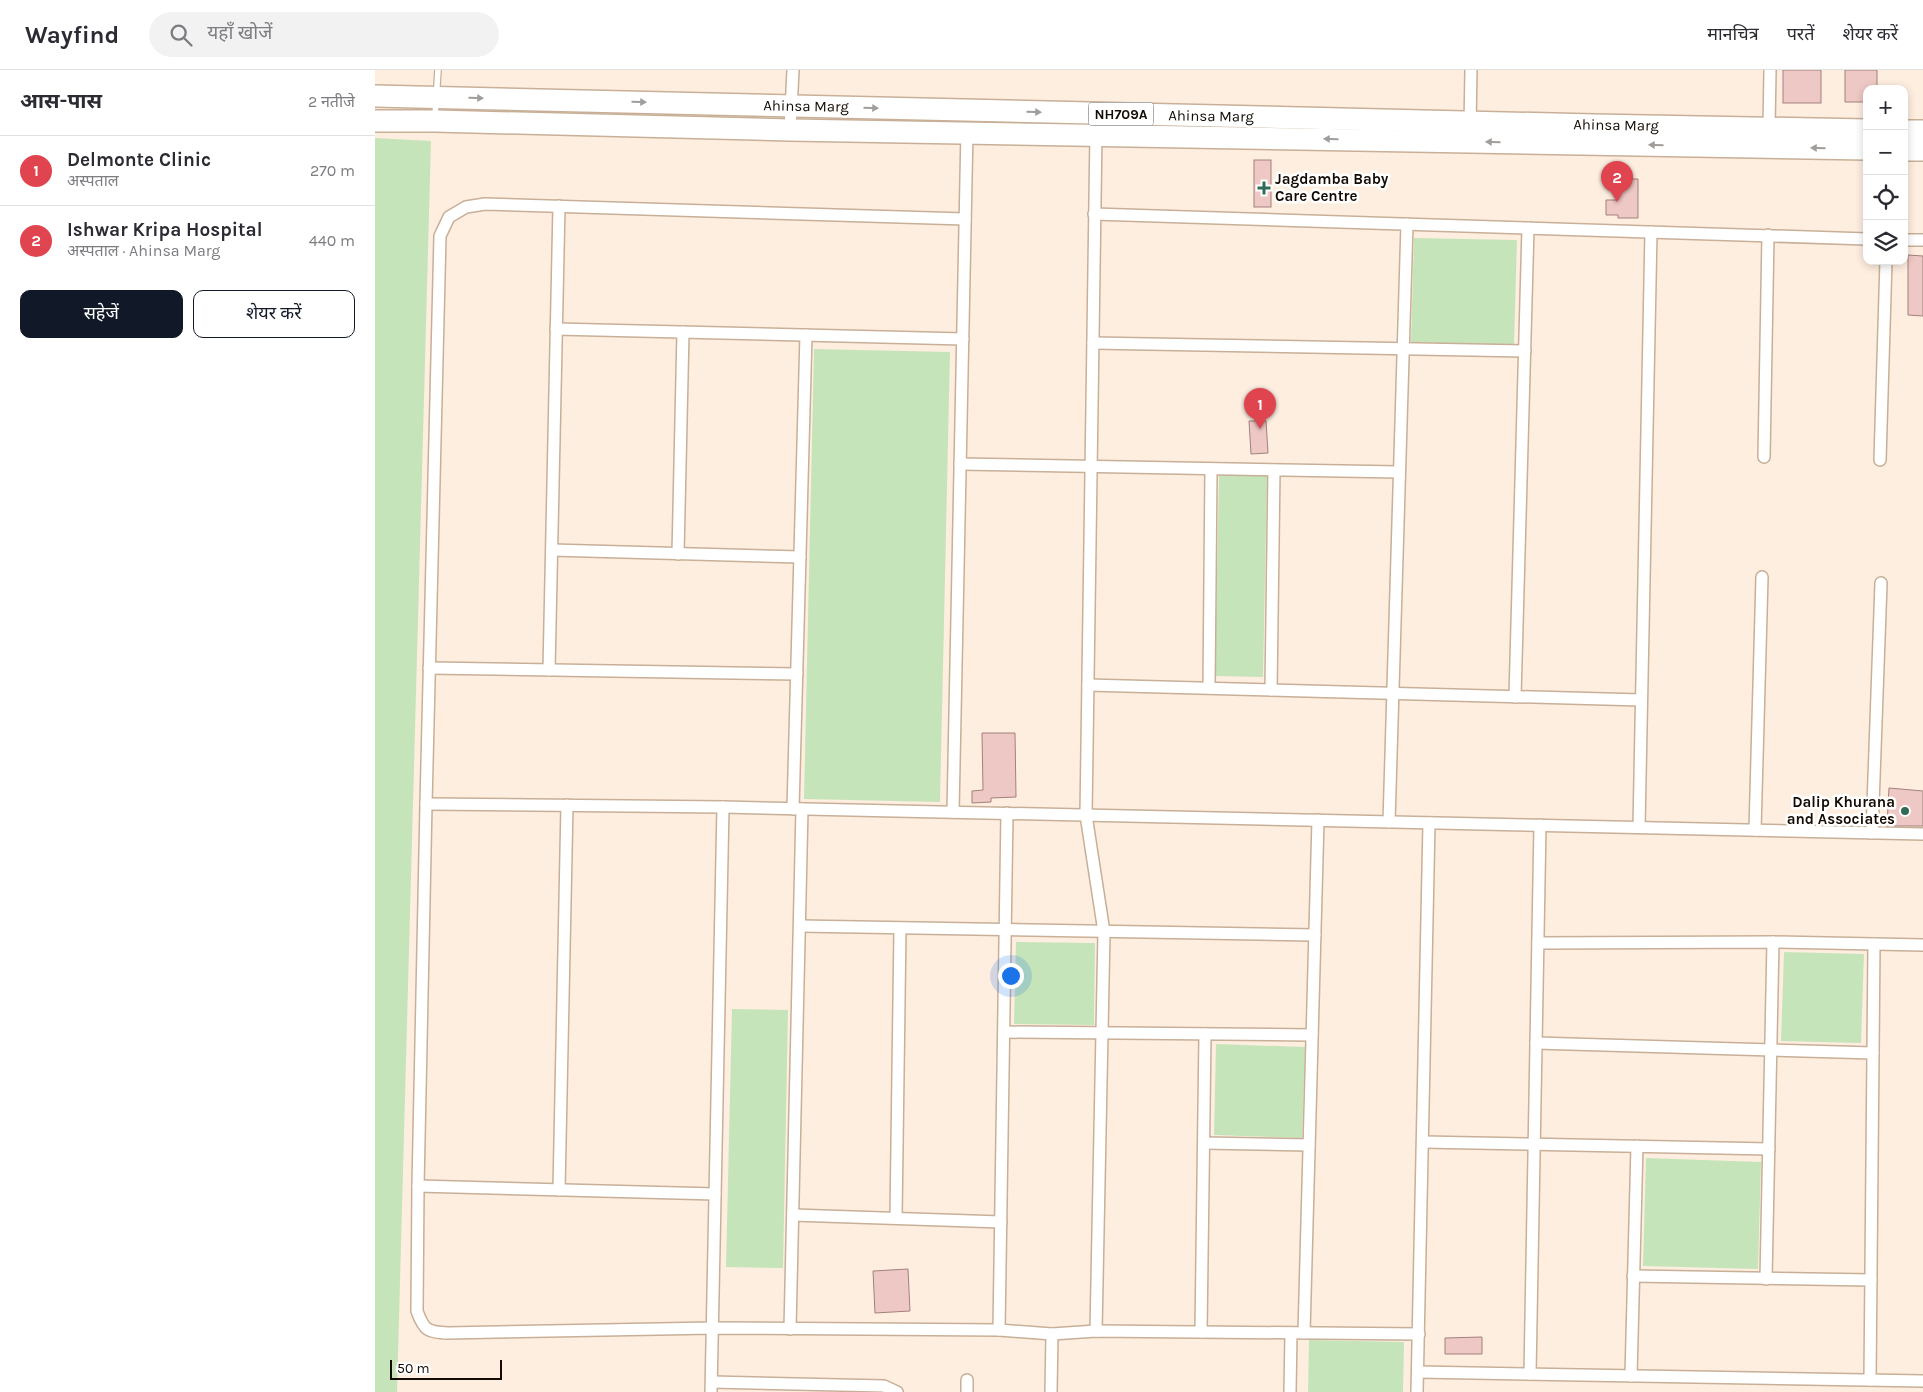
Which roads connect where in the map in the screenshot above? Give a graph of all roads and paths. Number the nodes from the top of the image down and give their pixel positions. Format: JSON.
{"nodes":[{"id":1,"x":438,"y":70,"type":"edge"},
{"id":2,"x":793,"y":70,"type":"edge"},
{"id":3,"x":1471,"y":70,"type":"edge"},
{"id":4,"x":1770,"y":70,"type":"edge"},
{"id":5,"x":375,"y":96,"type":"edge"},
{"id":6,"x":436,"y":98,"type":"junction"},
{"id":7,"x":791,"y":105,"type":"junction"},
{"id":8,"x":967,"y":110,"type":"junction"},
{"id":9,"x":1096,"y":113,"type":"junction"},
{"id":10,"x":375,"y":121,"type":"edge"},
{"id":11,"x":435,"y":121,"type":"junction"},
{"id":12,"x":1769,"y":128,"type":"junction"},
{"id":13,"x":790,"y":130,"type":"junction"},
{"id":14,"x":1863,"y":130,"type":"edge"},
{"id":15,"x":1923,"y":131,"type":"edge"},
{"id":16,"x":1470,"y":132,"type":"junction"},
{"id":17,"x":967,"y":133,"type":"junction"},
{"id":18,"x":1096,"y":135,"type":"junction"},
{"id":19,"x":1912,"y":148,"type":"edge"},
{"id":20,"x":1863,"y":149,"type":"edge"},
{"id":21,"x":559,"y":206,"type":"junction"},
{"id":22,"x":1095,"y":214,"type":"junction"},
{"id":23,"x":965,"y":219,"type":"junction"},
{"id":24,"x":1407,"y":224,"type":"junction"},
{"id":25,"x":1529,"y":228,"type":"junction"},
{"id":26,"x":1651,"y":232,"type":"junction"},
{"id":27,"x":1768,"y":235,"type":"junction"},
{"id":28,"x":1863,"y":239,"type":"edge"},
{"id":29,"x":1908,"y":240,"type":"edge"},
{"id":30,"x":1923,"y":240,"type":"edge"},
{"id":31,"x":1886,"y":265,"type":"edge"},
{"id":32,"x":556,"y":329,"type":"junction"},
{"id":33,"x":683,"y":332,"type":"junction"},
{"id":34,"x":805,"y":335,"type":"junction"},
{"id":35,"x":963,"y":339,"type":"junction"},
{"id":36,"x":1093,"y":342,"type":"junction"},
{"id":37,"x":1403,"y":349,"type":"junction"},
{"id":38,"x":1525,"y":351,"type":"junction"},
{"id":39,"x":1764,"y":457,"type":"dead end"},
{"id":40,"x":1880,"y":460,"type":"dead end"},
{"id":41,"x":960,"y":464,"type":"junction"},
{"id":42,"x":1091,"y":467,"type":"junction"},
{"id":43,"x":1211,"y":469,"type":"junction"},
{"id":44,"x":1274,"y":470,"type":"junction"},
{"id":45,"x":1399,"y":472,"type":"junction"},
{"id":46,"x":552,"y":550,"type":"junction"},
{"id":47,"x":678,"y":554,"type":"junction"},
{"id":48,"x":800,"y":557,"type":"junction"},
{"id":49,"x":1762,"y":577,"type":"dead end"},
{"id":50,"x":1881,"y":583,"type":"dead end"},
{"id":51,"x":429,"y":668,"type":"junction"},
{"id":52,"x":549,"y":670,"type":"junction"},
{"id":53,"x":797,"y":674,"type":"junction"},
{"id":54,"x":1088,"y":685,"type":"junction"},
{"id":55,"x":1209,"y":688,"type":"junction"},
{"id":56,"x":1271,"y":690,"type":"junction"},
{"id":57,"x":1393,"y":694,"type":"junction"},
{"id":58,"x":1515,"y":697,"type":"junction"},
{"id":59,"x":1641,"y":700,"type":"junction"},
{"id":60,"x":426,"y":804,"type":"junction"},
{"id":61,"x":567,"y":805,"type":"junction"},
{"id":62,"x":723,"y":807,"type":"junction"},
{"id":63,"x":798,"y":809,"type":"junction"},
{"id":64,"x":953,"y":812,"type":"junction"},
{"id":65,"x":1007,"y":814,"type":"junction"},
{"id":66,"x":1086,"y":815,"type":"junction"},
{"id":67,"x":1318,"y":820,"type":"junction"},
{"id":68,"x":1389,"y":822,"type":"junction"},
{"id":69,"x":1429,"y":823,"type":"junction"},
{"id":70,"x":1540,"y":825,"type":"junction"},
{"id":71,"x":1639,"y":828,"type":"junction"},
{"id":72,"x":1755,"y":830,"type":"junction"},
{"id":73,"x":1872,"y":833,"type":"junction"},
{"id":74,"x":1923,"y":834,"type":"edge"},
{"id":75,"x":799,"y":926,"type":"junction"},
{"id":76,"x":900,"y":928,"type":"junction"},
{"id":77,"x":1006,"y":930,"type":"junction"},
{"id":78,"x":1104,"y":932,"type":"junction"},
{"id":79,"x":1315,"y":935,"type":"junction"},
{"id":80,"x":1773,"y":942,"type":"junction"},
{"id":81,"x":1538,"y":943,"type":"junction"},
{"id":82,"x":1873,"y":944,"type":"junction"},
{"id":83,"x":1923,"y":945,"type":"edge"},
{"id":84,"x":1004,"y":1032,"type":"junction"},
{"id":85,"x":1102,"y":1033,"type":"junction"},
{"id":86,"x":1205,"y":1034,"type":"junction"},
{"id":87,"x":1312,"y":1035,"type":"junction"},
{"id":88,"x":1536,"y":1043,"type":"junction"},
{"id":89,"x":1771,"y":1050,"type":"junction"},
{"id":90,"x":1873,"y":1053,"type":"junction"},
{"id":91,"x":1204,"y":1142,"type":"junction"},
{"id":92,"x":1423,"y":1142,"type":"junction"},
{"id":93,"x":1534,"y":1144,"type":"junction"},
{"id":94,"x":1309,"y":1145,"type":"junction"},
{"id":95,"x":1637,"y":1146,"type":"junction"},
{"id":96,"x":1769,"y":1149,"type":"junction"},
{"id":97,"x":418,"y":1186,"type":"junction"},
{"id":98,"x":559,"y":1190,"type":"junction"},
{"id":99,"x":715,"y":1194,"type":"junction"},
{"id":100,"x":793,"y":1216,"type":"junction"},
{"id":101,"x":896,"y":1218,"type":"junction"},
{"id":102,"x":1001,"y":1222,"type":"junction"},
{"id":103,"x":1633,"y":1276,"type":"junction"},
{"id":104,"x":1766,"y":1279,"type":"junction"},
{"id":105,"x":1871,"y":1280,"type":"junction"},
{"id":106,"x":713,"y":1328,"type":"junction"},
{"id":107,"x":790,"y":1328,"type":"junction"},
{"id":108,"x":999,"y":1330,"type":"junction"},
{"id":109,"x":1096,"y":1331,"type":"junction"},
{"id":110,"x":1201,"y":1332,"type":"junction"},
{"id":111,"x":1291,"y":1333,"type":"junction"},
{"id":112,"x":1304,"y":1333,"type":"junction"},
{"id":113,"x":1052,"y":1334,"type":"junction"},
{"id":114,"x":1419,"y":1334,"type":"junction"},
{"id":115,"x":1418,"y":1372,"type":"junction"},
{"id":116,"x":1530,"y":1374,"type":"junction"},
{"id":117,"x":1631,"y":1376,"type":"junction"},
{"id":118,"x":967,"y":1380,"type":"dead end"},
{"id":119,"x":1870,"y":1380,"type":"junction"},
{"id":120,"x":1923,"y":1381,"type":"edge"},
{"id":121,"x":712,"y":1387,"type":"edge"},
{"id":122,"x":897,"y":1392,"type":"edge"},
{"id":123,"x":967,"y":1392,"type":"edge"},
{"id":124,"x":1051,"y":1392,"type":"edge"},
{"id":125,"x":1290,"y":1392,"type":"edge"},
{"id":126,"x":1417,"y":1392,"type":"edge"}],
"edges":[{"from":1,"to":6,"type":"lane"},
{"from":2,"to":7,"type":"street"},
{"from":3,"to":16,"type":"street"},
{"from":4,"to":12,"type":"street"},
{"from":5,"to":6,"type":"highway","name":"Ahinsa Marg","number":"NH709A"},
{"from":6,"to":7,"type":"highway","name":"Ahinsa Marg","number":"NH709A","one_way":true},
{"from":6,"to":11,"type":"lane"},
{"from":7,"to":8,"type":"highway","name":"Ahinsa Marg","number":"NH709A","one_way":true},
{"from":7,"to":13,"type":"street"},
{"from":8,"to":9,"type":"highway","name":"Ahinsa Marg","number":"NH709A","one_way":true},
{"from":8,"to":17,"type":"street"},
{"from":9,"to":16,"type":"highway","name":"Ahinsa Marg","number":"NH709A"},
{"from":9,"to":18,"type":"street"},
{"from":10,"to":11,"type":"highway","name":"Ahinsa Marg","number":"NH709A"},
{"from":11,"to":13,"type":"highway","name":"Ahinsa Marg","number":"NH709A"},
{"from":12,"to":14,"type":"highway","name":"Ahinsa Marg","number":"NH709A"},
{"from":12,"to":16,"type":"highway","name":"Ahinsa Marg","number":"NH709A"},
{"from":13,"to":17,"type":"highway","name":"Ahinsa Marg","number":"NH709A"},
{"from":15,"to":19,"type":"highway"},
{"from":16,"to":18,"type":"highway","name":"Ahinsa Marg","number":"NH709A","one_way":true},
{"from":20,"to":16,"type":"highway","name":"Ahinsa Marg","number":"NH709A","one_way":true},
{"from":17,"to":18,"type":"highway","name":"Ahinsa Marg","number":"NH709A"},
{"from":17,"to":23,"type":"street"},
{"from":18,"to":22,"type":"street"},
{"from":21,"to":23,"type":"street"},
{"from":21,"to":32,"type":"street"},
{"from":21,"to":51,"type":"street"},
{"from":22,"to":24,"type":"street"},
{"from":22,"to":36,"type":"street"},
{"from":23,"to":35,"type":"street"},
{"from":24,"to":25,"type":"street"},
{"from":24,"to":37,"type":"street"},
{"from":25,"to":26,"type":"street"},
{"from":25,"to":38,"type":"street"},
{"from":26,"to":27,"type":"street"},
{"from":26,"to":59,"type":"street"},
{"from":27,"to":28,"type":"street"},
{"from":27,"to":39,"type":"street"},
{"from":29,"to":30,"type":"street"},
{"from":31,"to":40,"type":"street"},
{"from":32,"to":33,"type":"street"},
{"from":32,"to":46,"type":"street"},
{"from":33,"to":34,"type":"street"},
{"from":33,"to":47,"type":"street"},
{"from":34,"to":35,"type":"street"},
{"from":34,"to":48,"type":"street"},
{"from":35,"to":41,"type":"street"},
{"from":36,"to":37,"type":"street"},
{"from":36,"to":42,"type":"street"},
{"from":37,"to":38,"type":"street"},
{"from":37,"to":45,"type":"street"},
{"from":38,"to":58,"type":"street"},
{"from":41,"to":42,"type":"street"},
{"from":41,"to":64,"type":"street"},
{"from":42,"to":43,"type":"street"},
{"from":42,"to":54,"type":"street"},
{"from":43,"to":44,"type":"street"},
{"from":43,"to":55,"type":"street"},
{"from":44,"to":45,"type":"street"},
{"from":44,"to":56,"type":"street"},
{"from":45,"to":57,"type":"street"},
{"from":46,"to":47,"type":"street"},
{"from":46,"to":52,"type":"street"},
{"from":47,"to":48,"type":"street"},
{"from":48,"to":53,"type":"street"},
{"from":49,"to":72,"type":"street"},
{"from":50,"to":73,"type":"street"},
{"from":51,"to":52,"type":"street"},
{"from":51,"to":60,"type":"street"},
{"from":52,"to":53,"type":"street"},
{"from":53,"to":63,"type":"street"},
{"from":54,"to":55,"type":"street"},
{"from":54,"to":66,"type":"street"},
{"from":55,"to":56,"type":"street"},
{"from":56,"to":57,"type":"street"},
{"from":57,"to":58,"type":"street"},
{"from":57,"to":68,"type":"street"},
{"from":58,"to":59,"type":"street"},
{"from":59,"to":71,"type":"street"},
{"from":60,"to":61,"type":"street"},
{"from":60,"to":97,"type":"street"},
{"from":61,"to":62,"type":"street"},
{"from":61,"to":98,"type":"street"},
{"from":62,"to":63,"type":"street"},
{"from":62,"to":99,"type":"street"},
{"from":63,"to":64,"type":"street"},
{"from":63,"to":75,"type":"street"},
{"from":64,"to":65,"type":"street"},
{"from":65,"to":66,"type":"street"},
{"from":65,"to":77,"type":"street"},
{"from":66,"to":67,"type":"street"},
{"from":66,"to":78,"type":"street"},
{"from":67,"to":68,"type":"street"},
{"from":67,"to":79,"type":"street"},
{"from":68,"to":69,"type":"street"},
{"from":69,"to":70,"type":"street"},
{"from":69,"to":92,"type":"street"},
{"from":70,"to":71,"type":"street"},
{"from":70,"to":81,"type":"street"},
{"from":71,"to":72,"type":"street"},
{"from":72,"to":73,"type":"street"},
{"from":73,"to":74,"type":"street"},
{"from":75,"to":76,"type":"street"},
{"from":75,"to":100,"type":"street"},
{"from":76,"to":77,"type":"street"},
{"from":76,"to":101,"type":"street"},
{"from":77,"to":78,"type":"street"},
{"from":77,"to":84,"type":"street"},
{"from":78,"to":79,"type":"street"},
{"from":78,"to":85,"type":"street"},
{"from":79,"to":87,"type":"street"},
{"from":80,"to":81,"type":"street"},
{"from":80,"to":82,"type":"street"},
{"from":80,"to":89,"type":"street"},
{"from":81,"to":88,"type":"street"},
{"from":82,"to":83,"type":"street"},
{"from":82,"to":90,"type":"street"},
{"from":84,"to":85,"type":"street"},
{"from":84,"to":102,"type":"street"},
{"from":85,"to":86,"type":"street"},
{"from":85,"to":109,"type":"street"},
{"from":86,"to":87,"type":"street"},
{"from":86,"to":91,"type":"street"},
{"from":87,"to":94,"type":"street"},
{"from":88,"to":89,"type":"street"},
{"from":88,"to":93,"type":"street"},
{"from":89,"to":90,"type":"street"},
{"from":89,"to":96,"type":"street"},
{"from":90,"to":105,"type":"street"},
{"from":91,"to":94,"type":"street"},
{"from":91,"to":110,"type":"street"},
{"from":92,"to":93,"type":"street"},
{"from":92,"to":114,"type":"street"},
{"from":93,"to":95,"type":"street"},
{"from":93,"to":116,"type":"street"},
{"from":94,"to":112,"type":"street"},
{"from":95,"to":96,"type":"street"},
{"from":95,"to":103,"type":"street"},
{"from":96,"to":104,"type":"street"},
{"from":97,"to":98,"type":"street"},
{"from":97,"to":106,"type":"street"},
{"from":98,"to":99,"type":"street"},
{"from":99,"to":106,"type":"street"},
{"from":100,"to":101,"type":"street"},
{"from":100,"to":107,"type":"street"},
{"from":101,"to":102,"type":"street"},
{"from":102,"to":108,"type":"street"},
{"from":103,"to":104,"type":"street"},
{"from":103,"to":117,"type":"street"},
{"from":104,"to":105,"type":"street"},
{"from":105,"to":119,"type":"street"},
{"from":106,"to":107,"type":"street"},
{"from":106,"to":121,"type":"street"},
{"from":107,"to":108,"type":"street"},
{"from":108,"to":113,"type":"street"},
{"from":109,"to":110,"type":"street"},
{"from":109,"to":113,"type":"street"},
{"from":110,"to":111,"type":"street"},
{"from":111,"to":112,"type":"street"},
{"from":111,"to":125,"type":"street"},
{"from":112,"to":114,"type":"street"},
{"from":113,"to":124,"type":"street"},
{"from":114,"to":115,"type":"street"},
{"from":115,"to":116,"type":"street"},
{"from":115,"to":126,"type":"street"},
{"from":116,"to":117,"type":"street"},
{"from":117,"to":119,"type":"street"},
{"from":118,"to":123,"type":"street"},
{"from":119,"to":120,"type":"street"},
{"from":121,"to":122,"type":"street"}]}
